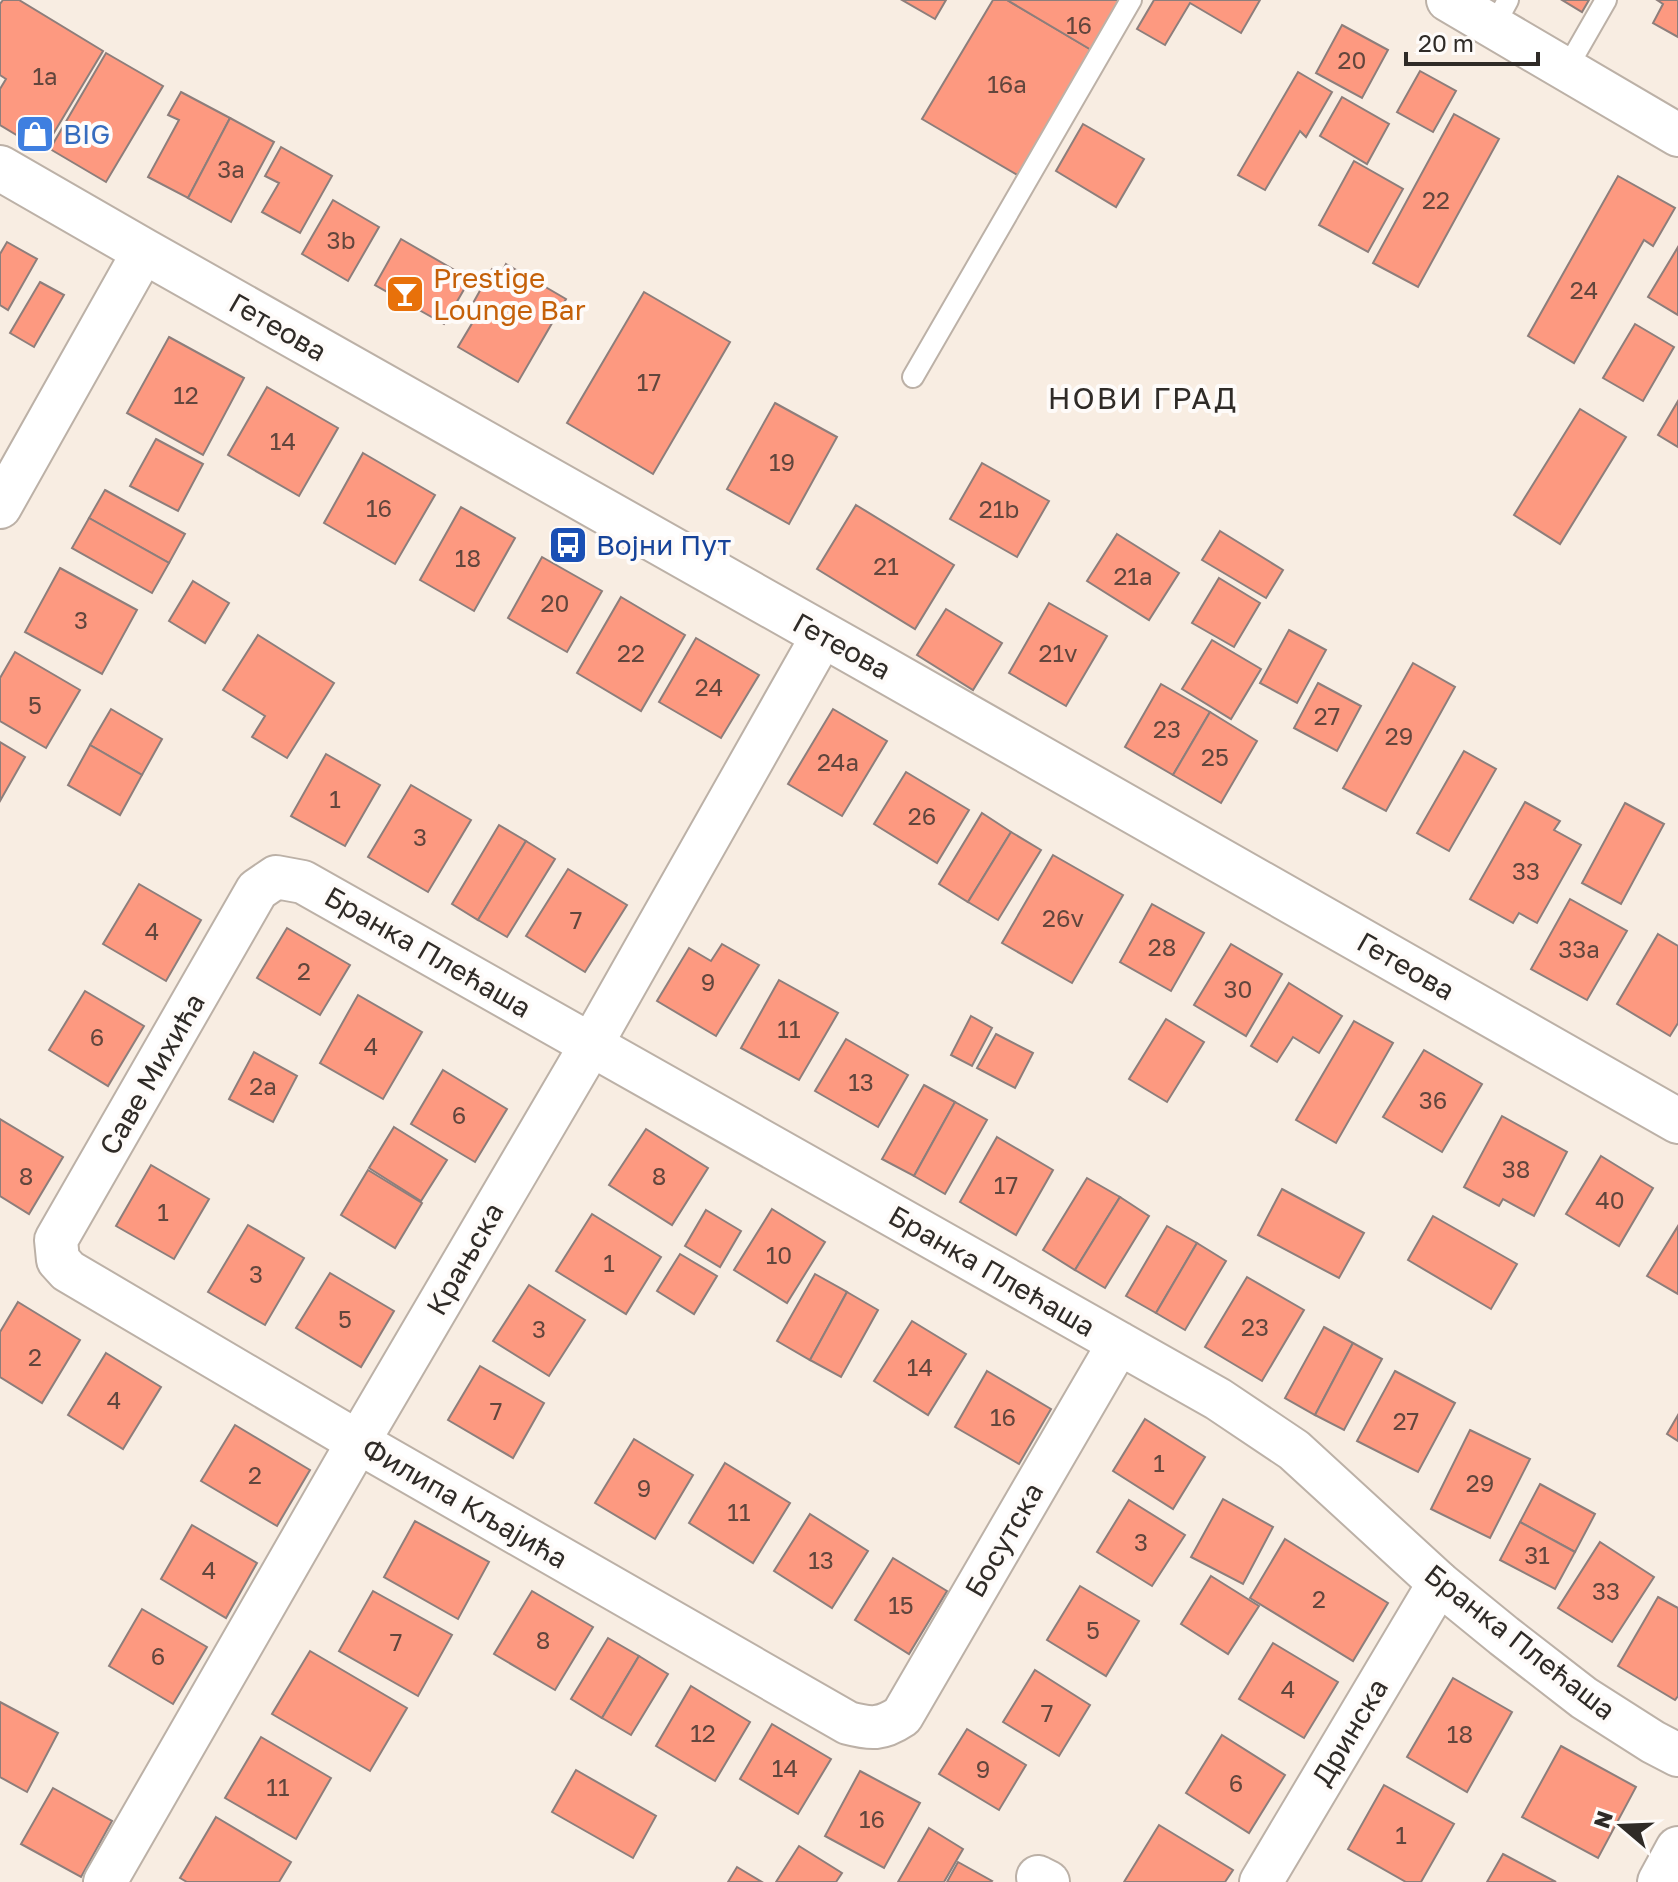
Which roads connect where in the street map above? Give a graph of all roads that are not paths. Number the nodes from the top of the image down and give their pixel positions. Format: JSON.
{"nodes":[{"id":1,"x":1131,"y":0,"type":"edge"},
{"id":2,"x":1448,"y":0,"type":"edge"},
{"id":3,"x":1606,"y":0,"type":"edge"},
{"id":4,"x":1501,"y":13,"type":"edge"},
{"id":5,"x":1567,"y":68,"type":"junction"},
{"id":6,"x":1678,"y":135,"type":"edge"},
{"id":7,"x":2,"y":174,"type":"edge"},
{"id":8,"x":144,"y":251,"type":"junction"},
{"id":9,"x":913,"y":377,"type":"dead end"},
{"id":10,"x":0,"y":507,"type":"edge"},
{"id":11,"x":823,"y":635,"type":"junction"},
{"id":12,"x":257,"y":890,"type":"joint"},
{"id":13,"x":591,"y":1045,"type":"junction"},
{"id":14,"x":1678,"y":1121,"type":"edge"},
{"id":15,"x":58,"y":1260,"type":"joint"},
{"id":16,"x":1119,"y":1343,"type":"junction"},
{"id":17,"x":358,"y":1442,"type":"junction"},
{"id":18,"x":1439,"y":1583,"type":"junction"},
{"id":19,"x":880,"y":1727,"type":"joint"},
{"id":20,"x":1678,"y":1755,"type":"edge"},
{"id":21,"x":1678,"y":1849,"type":"edge"},
{"id":22,"x":105,"y":1882,"type":"edge"},
{"id":23,"x":1261,"y":1882,"type":"edge"},
{"id":24,"x":1660,"y":1882,"type":"edge"}],
"edges":[{"from":1,"to":9,"type":"lane"},
{"from":2,"to":4,"type":"street"},
{"from":3,"to":5,"type":"lane"},
{"from":4,"to":5,"type":"street"},
{"from":5,"to":6,"type":"street"},
{"from":7,"to":8,"type":"main road","name":"Гетеова"},
{"from":8,"to":10,"type":"street"},
{"from":8,"to":11,"type":"main road","name":"Гетеова"},
{"from":11,"to":13,"type":"street","name":"Крањска"},
{"from":11,"to":14,"type":"main road","name":"Гетеова"},
{"from":12,"to":13,"type":"street","name":"Бранка Плећаша"},
{"from":12,"to":15,"type":"street","name":"Саве Михића"},
{"from":13,"to":16,"type":"street","name":"Бранка Плећаша"},
{"from":13,"to":17,"type":"street","name":"Крањска"},
{"from":15,"to":17,"type":"street","name":"Филипа Кљајића"},
{"from":16,"to":18,"type":"street","name":"Бранка Плећаша"},
{"from":16,"to":19,"type":"street","name":"Босутска"},
{"from":17,"to":19,"type":"street","name":"Филипа Кљајића"},
{"from":17,"to":22,"type":"street","name":"Крањска"},
{"from":18,"to":20,"type":"street","name":"Бранка Плећаша"},
{"from":18,"to":23,"type":"street","name":"Дринска"},
{"from":21,"to":24,"type":"main road"}]}
